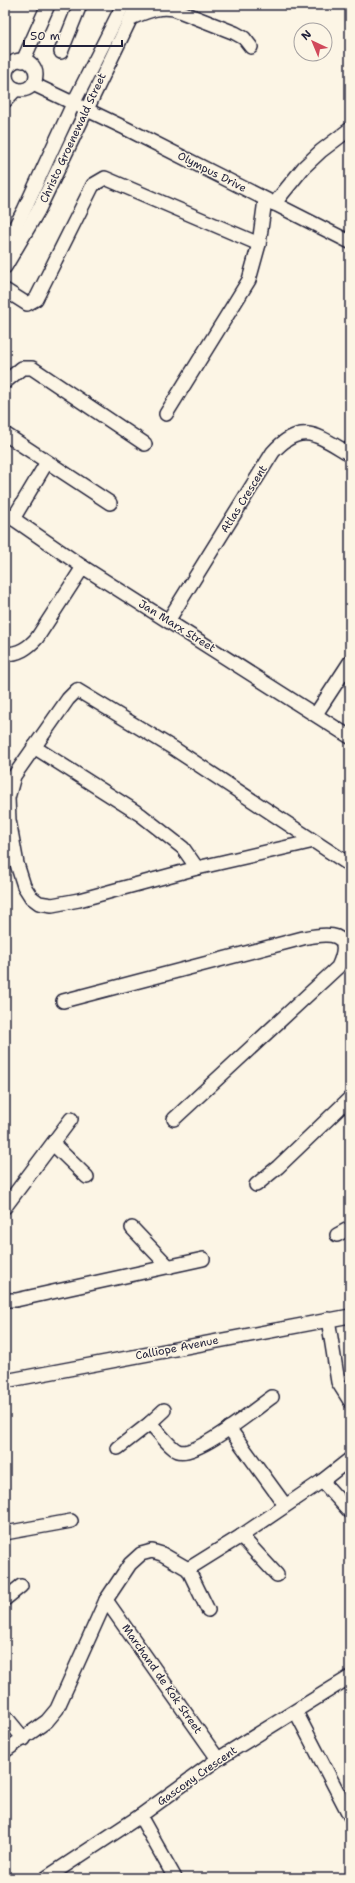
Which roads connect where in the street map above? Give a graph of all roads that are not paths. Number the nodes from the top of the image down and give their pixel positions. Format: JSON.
{"nodes":[{"id":1,"x":48,"y":5,"type":"edge"},
{"id":2,"x":80,"y":5,"type":"edge"},
{"id":3,"x":123,"y":5,"type":"edge"},
{"id":4,"x":137,"y":5,"type":"edge"},
{"id":5,"x":131,"y":18,"type":"junction"},
{"id":6,"x":251,"y":47,"type":"dead end"},
{"id":7,"x":61,"y":52,"type":"dead end"},
{"id":8,"x":23,"y":60,"type":"junction"},
{"id":9,"x":33,"y":84,"type":"junction"},
{"id":10,"x":16,"y":89,"type":"junction"},
{"id":11,"x":5,"y":101,"type":"edge"},
{"id":12,"x":72,"y":104,"type":"junction"},
{"id":13,"x":86,"y":110,"type":"junction"},
{"id":14,"x":350,"y":129,"type":"edge"},
{"id":15,"x":269,"y":202,"type":"junction"},
{"id":16,"x":350,"y":242,"type":"edge"},
{"id":17,"x":259,"y":244,"type":"junction"},
{"id":18,"x":5,"y":245,"type":"edge"},
{"id":19,"x":5,"y":267,"type":"edge"},
{"id":20,"x":5,"y":290,"type":"edge"},
{"id":21,"x":5,"y":382,"type":"edge"},
{"id":22,"x":166,"y":414,"type":"dead end"},
{"id":23,"x":5,"y":434,"type":"edge"},
{"id":24,"x":145,"y":444,"type":"dead end"},
{"id":25,"x":350,"y":454,"type":"edge"},
{"id":26,"x":47,"y":462,"type":"junction"},
{"id":27,"x":110,"y":503,"type":"dead end"},
{"id":28,"x":9,"y":516,"type":"edge"},
{"id":29,"x":83,"y":567,"type":"junction"},
{"id":30,"x":168,"y":621,"type":"junction"},
{"id":31,"x":5,"y":654,"type":"edge"},
{"id":32,"x":350,"y":662,"type":"edge"},
{"id":33,"x":316,"y":714,"type":"junction"},
{"id":34,"x":350,"y":737,"type":"edge"},
{"id":35,"x":34,"y":747,"type":"junction"},
{"id":36,"x":314,"y":841,"type":"junction"},
{"id":37,"x":350,"y":865,"type":"edge"},
{"id":38,"x":197,"y":868,"type":"junction"},
{"id":39,"x":349,"y":950,"type":"edge"},
{"id":40,"x":63,"y":1001,"type":"dead end"},
{"id":41,"x":350,"y":1098,"type":"edge"},
{"id":42,"x":71,"y":1119,"type":"dead end"},
{"id":43,"x":174,"y":1119,"type":"dead end"},
{"id":44,"x":53,"y":1144,"type":"junction"},
{"id":45,"x":87,"y":1177,"type":"dead end"},
{"id":46,"x":256,"y":1185,"type":"dead end"},
{"id":47,"x":5,"y":1207,"type":"edge"},
{"id":48,"x":132,"y":1228,"type":"dead end"},
{"id":49,"x":350,"y":1228,"type":"edge"},
{"id":50,"x":337,"y":1235,"type":"dead end"},
{"id":51,"x":203,"y":1259,"type":"dead end"},
{"id":52,"x":169,"y":1267,"type":"junction"},
{"id":53,"x":5,"y":1300,"type":"edge"},
{"id":54,"x":350,"y":1316,"type":"edge"},
{"id":55,"x":328,"y":1319,"type":"junction"},
{"id":56,"x":5,"y":1381,"type":"edge"},
{"id":57,"x":272,"y":1397,"type":"dead end"},
{"id":58,"x":350,"y":1402,"type":"edge"},
{"id":59,"x":164,"y":1410,"type":"dead end"},
{"id":60,"x":150,"y":1423,"type":"junction"},
{"id":61,"x":229,"y":1428,"type":"junction"},
{"id":62,"x":118,"y":1448,"type":"dead end"},
{"id":63,"x":350,"y":1459,"type":"edge"},
{"id":64,"x":322,"y":1481,"type":"junction"},
{"id":65,"x":285,"y":1505,"type":"junction"},
{"id":66,"x":350,"y":1512,"type":"edge"},
{"id":67,"x":71,"y":1521,"type":"dead end"},
{"id":68,"x":5,"y":1533,"type":"edge"},
{"id":69,"x":241,"y":1536,"type":"junction"},
{"id":70,"x":188,"y":1569,"type":"junction"},
{"id":71,"x":277,"y":1575,"type":"dead end"},
{"id":72,"x":21,"y":1586,"type":"dead end"},
{"id":73,"x":5,"y":1598,"type":"edge"},
{"id":74,"x":106,"y":1600,"type":"junction"},
{"id":75,"x":208,"y":1610,"type":"dead end"},
{"id":76,"x":350,"y":1677,"type":"edge"},
{"id":77,"x":296,"y":1712,"type":"junction"},
{"id":78,"x":5,"y":1716,"type":"edge"},
{"id":79,"x":24,"y":1739,"type":"junction"},
{"id":80,"x":5,"y":1751,"type":"edge"},
{"id":81,"x":218,"y":1759,"type":"junction"},
{"id":82,"x":140,"y":1816,"type":"junction"},
{"id":83,"x":350,"y":1816,"type":"edge"},
{"id":84,"x":46,"y":1878,"type":"edge"},
{"id":85,"x":175,"y":1878,"type":"edge"}],
"edges":[{"from":1,"to":8,"type":"street"},
{"from":2,"to":7,"type":"street"},
{"from":3,"to":12,"type":"street","name":"Christo Groenewald Street"},
{"from":4,"to":5,"type":"street","name":"Christo Groenewald Street"},
{"from":5,"to":6,"type":"street"},
{"from":5,"to":13,"type":"street","name":"Christo Groenewald Street"},
{"from":8,"to":9,"type":"street"},
{"from":8,"to":10,"type":"street"},
{"from":9,"to":10,"type":"street"},
{"from":9,"to":12,"type":"street","name":"Olympus Drive"},
{"from":10,"to":11,"type":"street"},
{"from":12,"to":13,"type":"street","name":"Olympus Drive"},
{"from":12,"to":18,"type":"street","name":"Christo Groenewald Street"},
{"from":13,"to":15,"type":"street","name":"Olympus Drive"},
{"from":13,"to":19,"type":"street","name":"Christo Groenewald Street"},
{"from":14,"to":15,"type":"street"},
{"from":15,"to":16,"type":"street","name":"Olympus Drive"},
{"from":15,"to":17,"type":"street"},
{"from":17,"to":20,"type":"street"},
{"from":17,"to":22,"type":"street"},
{"from":21,"to":24,"type":"street"},
{"from":23,"to":26,"type":"street"},
{"from":25,"to":30,"type":"street","name":"Atlas Crescent"},
{"from":26,"to":27,"type":"street"},
{"from":26,"to":28,"type":"street"},
{"from":28,"to":29,"type":"street","name":"Jan Marx Street"},
{"from":29,"to":30,"type":"street","name":"Jan Marx Street"},
{"from":29,"to":31,"type":"street"},
{"from":30,"to":33,"type":"street","name":"Jan Marx Street"},
{"from":32,"to":33,"type":"street"},
{"from":33,"to":34,"type":"street","name":"Jan Marx Street"},
{"from":35,"to":36,"type":"street"},
{"from":35,"to":38,"type":"street"},
{"from":35,"to":38,"type":"street"},
{"from":36,"to":37,"type":"street"},
{"from":36,"to":38,"type":"street"},
{"from":39,"to":40,"type":"street"},
{"from":39,"to":43,"type":"street"},
{"from":41,"to":46,"type":"street"},
{"from":42,"to":44,"type":"street"},
{"from":44,"to":45,"type":"street"},
{"from":44,"to":47,"type":"street"},
{"from":48,"to":52,"type":"street"},
{"from":49,"to":50,"type":"street"},
{"from":51,"to":52,"type":"street"},
{"from":52,"to":53,"type":"street"},
{"from":54,"to":55,"type":"street","name":"Calliope Avenue"},
{"from":55,"to":56,"type":"street","name":"Calliope Avenue"},
{"from":55,"to":58,"type":"street"},
{"from":57,"to":61,"type":"street"},
{"from":59,"to":60,"type":"street"},
{"from":60,"to":61,"type":"street"},
{"from":60,"to":62,"type":"street"},
{"from":61,"to":65,"type":"street"},
{"from":63,"to":64,"type":"street"},
{"from":64,"to":65,"type":"street"},
{"from":64,"to":66,"type":"street"},
{"from":65,"to":69,"type":"street"},
{"from":67,"to":68,"type":"street"},
{"from":69,"to":70,"type":"street"},
{"from":69,"to":71,"type":"street"},
{"from":70,"to":74,"type":"street"},
{"from":70,"to":75,"type":"street"},
{"from":72,"to":73,"type":"street"},
{"from":74,"to":79,"type":"street"},
{"from":74,"to":81,"type":"street","name":"Marchand de Kok Street"},
{"from":76,"to":77,"type":"street","name":"Gascony Crescent"},
{"from":77,"to":81,"type":"street","name":"Gascony Crescent"},
{"from":77,"to":83,"type":"street"},
{"from":78,"to":79,"type":"street"},
{"from":79,"to":80,"type":"street"},
{"from":81,"to":82,"type":"street","name":"Gascony Crescent"},
{"from":82,"to":84,"type":"street","name":"Gascony Crescent"},
{"from":82,"to":85,"type":"street"}]}
